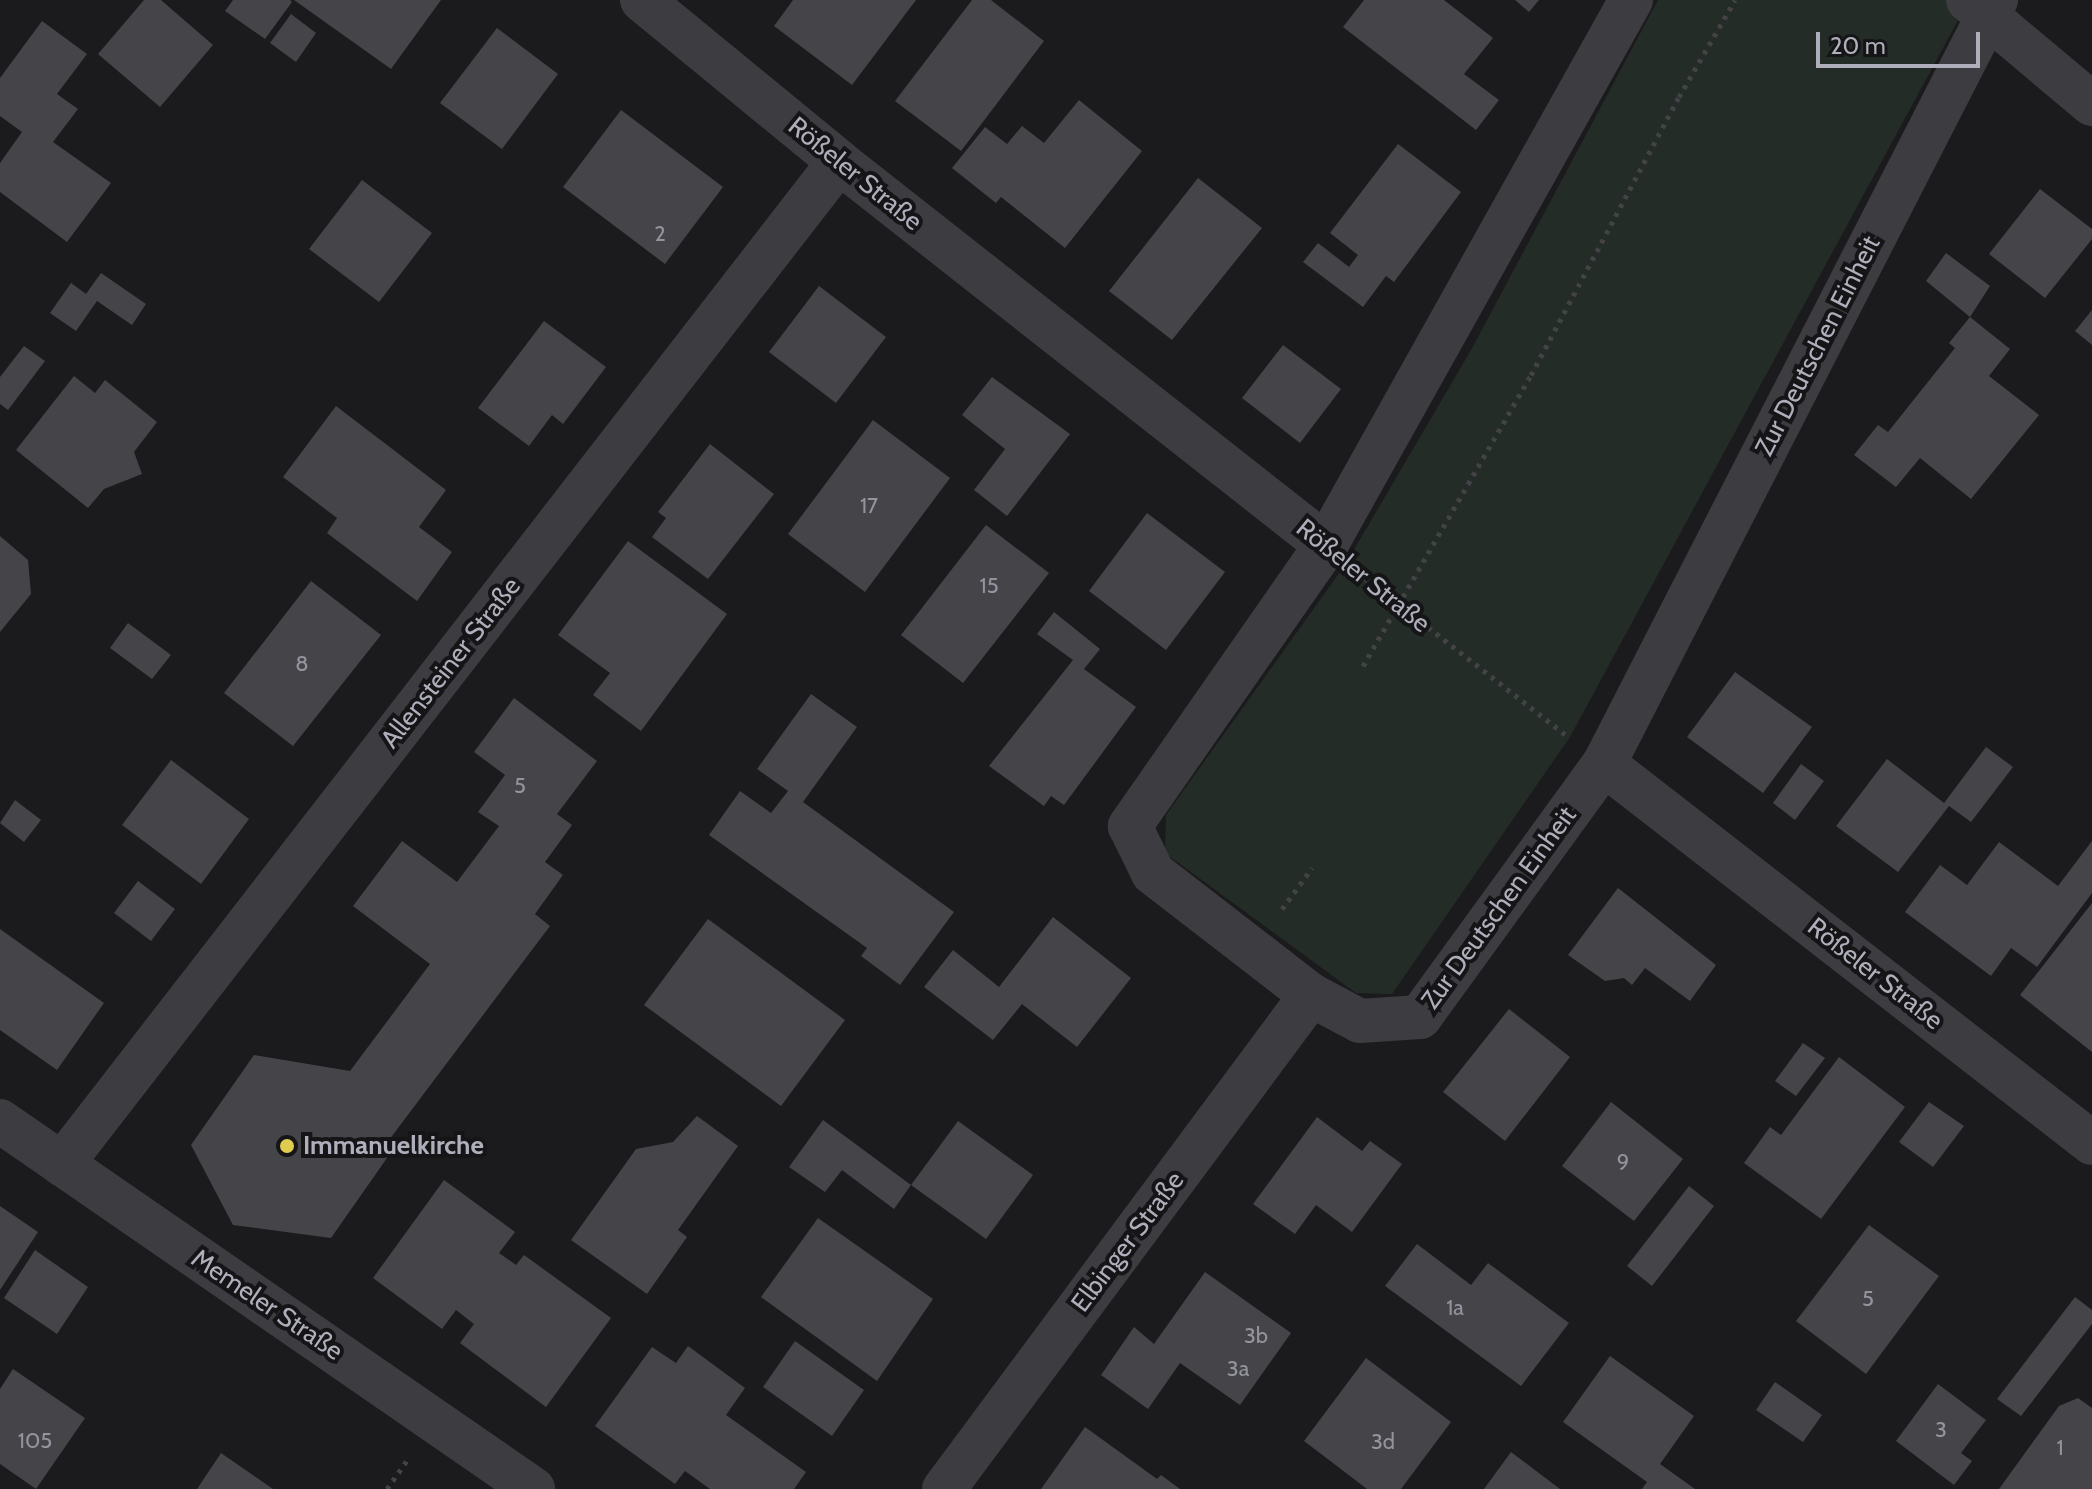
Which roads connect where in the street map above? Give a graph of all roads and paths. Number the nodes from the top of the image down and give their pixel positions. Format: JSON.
{"nodes":[{"id":1,"x":642,"y":0,"type":"edge"},
{"id":2,"x":1631,"y":0,"type":"edge"},
{"id":3,"x":1735,"y":0,"type":"edge"},
{"id":4,"x":1984,"y":5,"type":"edge"},
{"id":5,"x":2092,"y":104,"type":"edge"},
{"id":6,"x":839,"y":162,"type":"junction"},
{"id":7,"x":1326,"y":545,"type":"junction"},
{"id":8,"x":1399,"y":607,"type":"junction"},
{"id":9,"x":1363,"y":666,"type":"dead end"},
{"id":10,"x":1604,"y":764,"type":"junction"},
{"id":11,"x":1311,"y":995,"type":"junction"},
{"id":12,"x":0,"y":1121,"type":"edge"},
{"id":13,"x":2092,"y":1143,"type":"edge"},
{"id":14,"x":62,"y":1164,"type":"junction"},
{"id":15,"x":533,"y":1489,"type":"edge"},
{"id":16,"x":944,"y":1489,"type":"edge"}],
"edges":[{"from":1,"to":6,"type":"street","name":"Rößeler Straße"},
{"from":2,"to":7,"type":"street","name":"Zur Deutschen Einheit"},
{"from":3,"to":8,"type":"path"},
{"from":4,"to":5,"type":"street"},
{"from":4,"to":10,"type":"street","name":"Zur Deutschen Einheit"},
{"from":6,"to":7,"type":"street","name":"Rößeler Straße"},
{"from":6,"to":14,"type":"street","name":"Allensteiner Straße"},
{"from":7,"to":8,"type":"path","name":"Rößeler Straße"},
{"from":7,"to":11,"type":"street","name":"Zur Deutschen Einheit"},
{"from":8,"to":9,"type":"path"},
{"from":8,"to":10,"type":"path","name":"Rößeler Straße"},
{"from":10,"to":11,"type":"street","name":"Zur Deutschen Einheit"},
{"from":10,"to":13,"type":"street","name":"Rößeler Straße"},
{"from":11,"to":16,"type":"street","name":"Elbinger Straße"},
{"from":12,"to":14,"type":"street","name":"Memeler Straße"},
{"from":14,"to":15,"type":"street","name":"Memeler Straße"}]}
